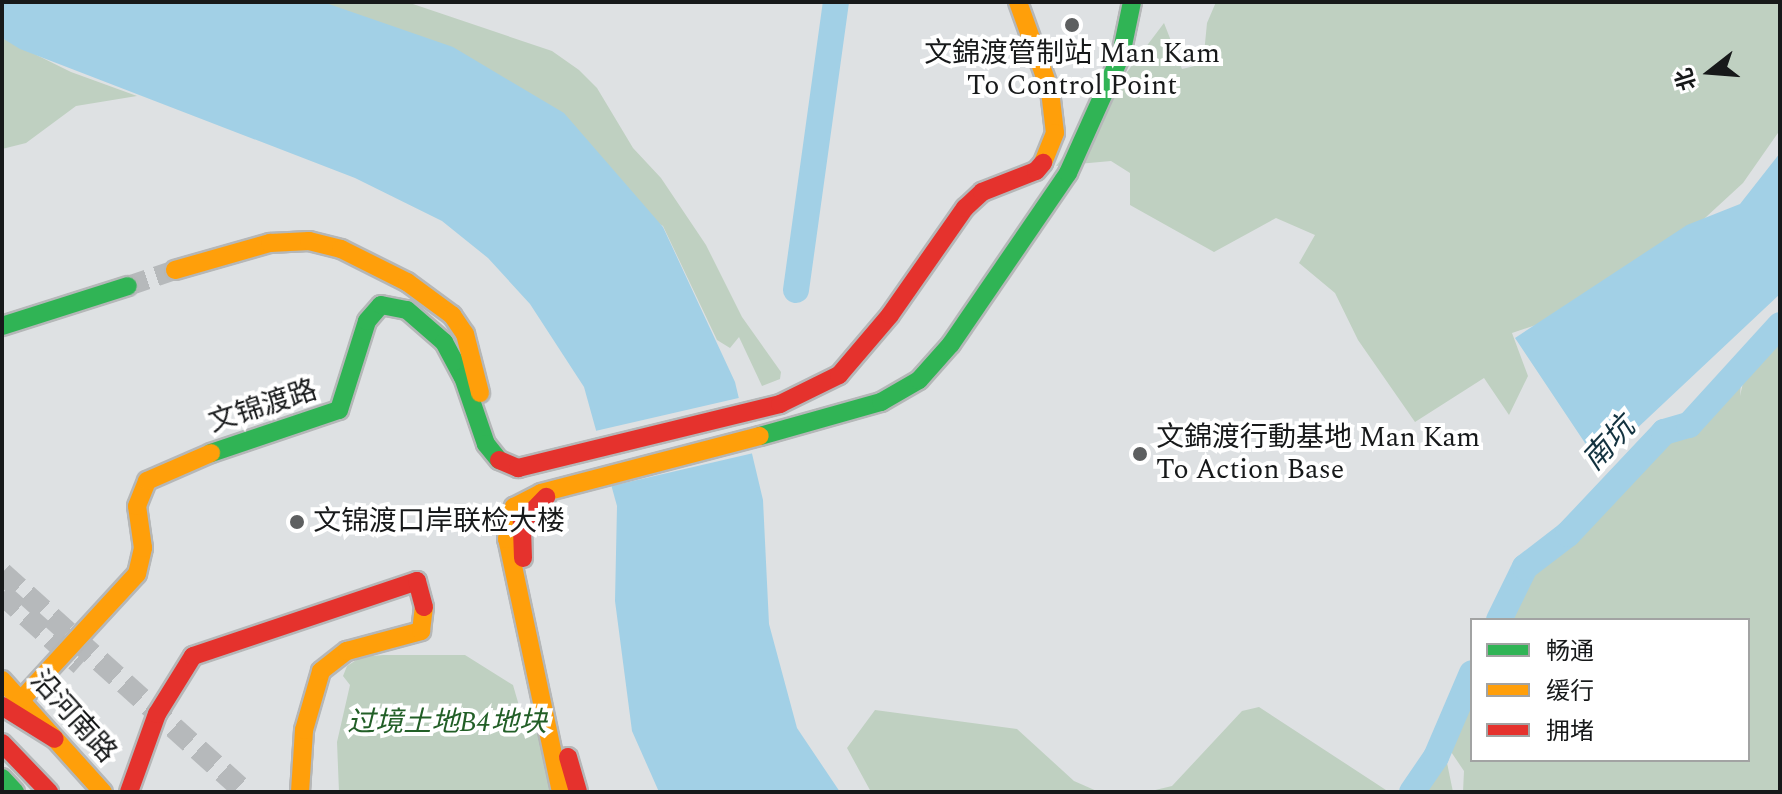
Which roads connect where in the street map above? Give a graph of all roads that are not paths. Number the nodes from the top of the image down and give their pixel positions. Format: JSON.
{"nodes":[{"id":1,"x":1018,"y":2,"type":"edge"},
{"id":2,"x":1132,"y":2,"type":"edge"},
{"id":3,"x":175,"y":270,"type":"tunnel mouth"},
{"id":4,"x":128,"y":286,"type":"tunnel mouth"},
{"id":5,"x":2,"y":326,"type":"edge"},
{"id":6,"x":568,"y":458,"type":"junction"},
{"id":7,"x":575,"y":484,"type":"junction"},
{"id":8,"x":2,"y":680,"type":"edge"},
{"id":9,"x":21,"y":700,"type":"junction"},
{"id":10,"x":2,"y":706,"type":"edge"},
{"id":11,"x":55,"y":739,"type":"junction"},
{"id":12,"x":2,"y":743,"type":"edge"},
{"id":13,"x":2,"y":778,"type":"edge"},
{"id":14,"x":15,"y":792,"type":"edge"},
{"id":15,"x":49,"y":792,"type":"edge"},
{"id":16,"x":103,"y":792,"type":"edge"},
{"id":17,"x":129,"y":792,"type":"edge"},
{"id":18,"x":300,"y":792,"type":"edge"},
{"id":19,"x":561,"y":792,"type":"edge"},
{"id":20,"x":578,"y":792,"type":"edge"}],
"edges":[{"from":1,"to":6,"type":"main road"},
{"from":2,"to":7,"type":"main road"},
{"from":3,"to":6,"type":"main road"},
{"from":4,"to":5,"type":"main road"},
{"from":6,"to":9,"type":"main road","name":"文锦渡路"},
{"from":7,"to":19,"type":"main road"},
{"from":7,"to":20,"type":"main road"},
{"from":8,"to":9,"type":"main road","name":"沿河南路"},
{"from":9,"to":11,"type":"main road","name":"沿河南路"},
{"from":10,"to":11,"type":"main road"},
{"from":11,"to":16,"type":"main road","name":"沿河南路"},
{"from":12,"to":15,"type":"main road"},
{"from":13,"to":14,"type":"main road"},
{"from":17,"to":18,"type":"main road"}]}
